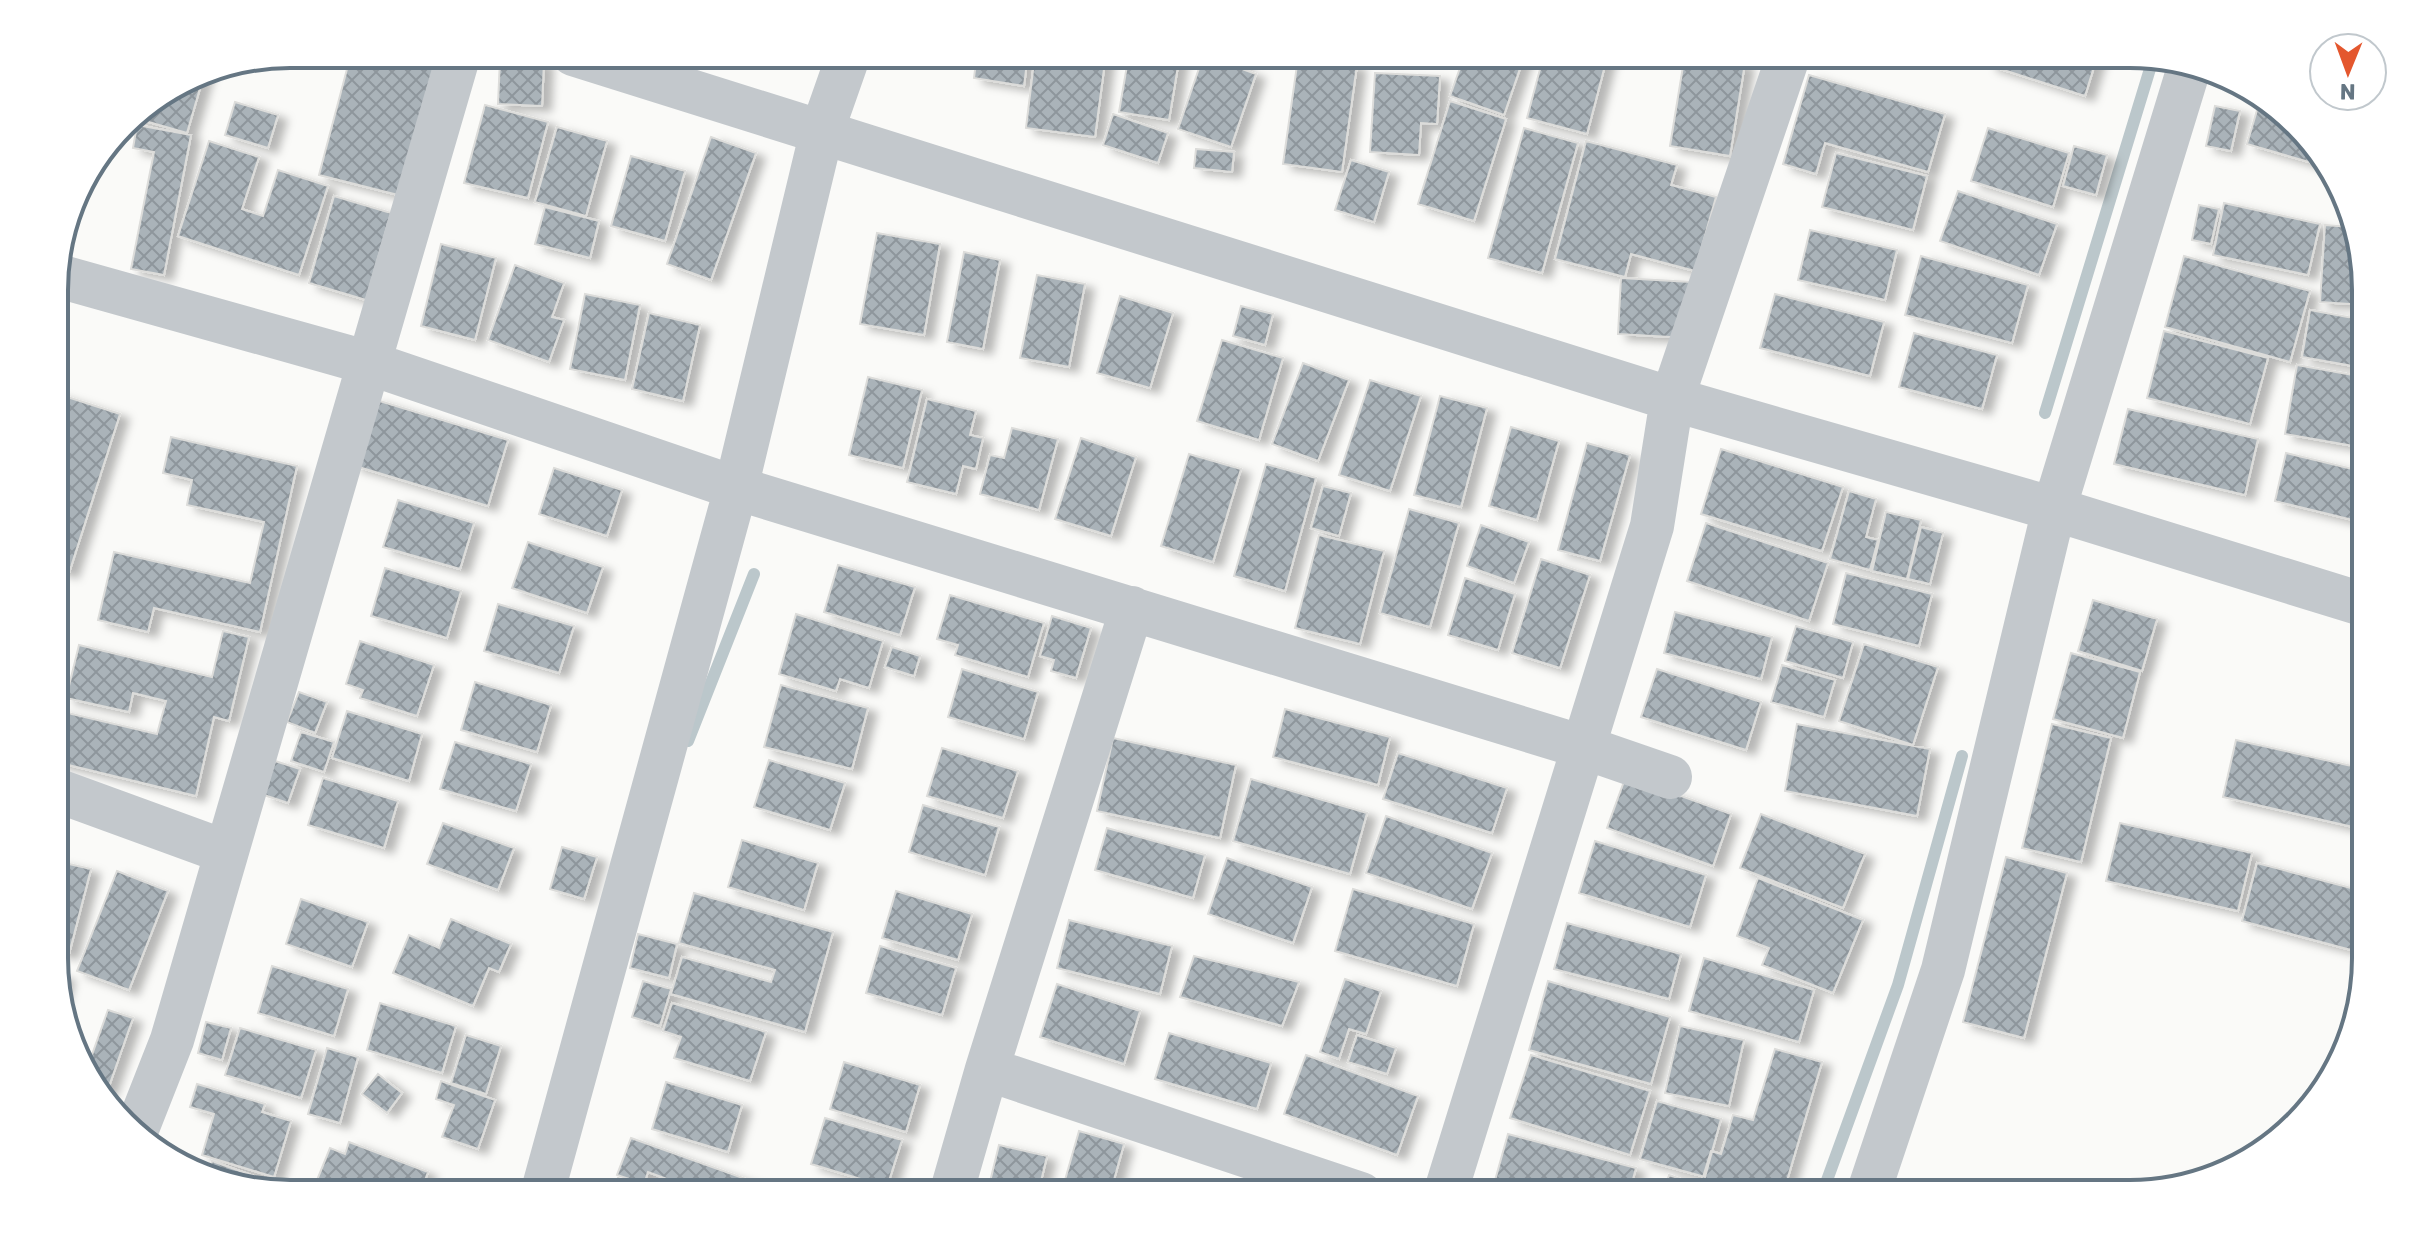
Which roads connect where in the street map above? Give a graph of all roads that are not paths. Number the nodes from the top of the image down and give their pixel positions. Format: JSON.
{"nodes":[{"id":1,"x":455,"y":68,"type":"edge"},
{"id":2,"x":618,"y":68,"type":"edge"},
{"id":3,"x":844,"y":68,"type":"edge"},
{"id":4,"x":1784,"y":68,"type":"edge"},
{"id":5,"x":2187,"y":76,"type":"edge"},
{"id":6,"x":822,"y":131,"type":"junction"},
{"id":7,"x":68,"y":279,"type":"edge"},
{"id":8,"x":369,"y":363,"type":"junction"},
{"id":9,"x":1672,"y":399,"type":"junction"},
{"id":10,"x":736,"y":488,"type":"junction"},
{"id":11,"x":2054,"y":509,"type":"junction"},
{"id":12,"x":2352,"y":601,"type":"edge"},
{"id":13,"x":1132,"y":608,"type":"junction"},
{"id":14,"x":1583,"y":747,"type":"junction"},
{"id":15,"x":1670,"y":777,"type":"dead end"},
{"id":16,"x":68,"y":794,"type":"edge"},
{"id":17,"x":226,"y":852,"type":"junction"},
{"id":18,"x":987,"y":1069,"type":"junction"},
{"id":19,"x":140,"y":1121,"type":"edge"},
{"id":20,"x":546,"y":1180,"type":"edge"},
{"id":21,"x":955,"y":1180,"type":"edge"},
{"id":22,"x":1319,"y":1180,"type":"edge"},
{"id":23,"x":1449,"y":1180,"type":"edge"},
{"id":24,"x":1873,"y":1180,"type":"edge"}],
"edges":[{"from":1,"to":8,"type":"street"},
{"from":2,"to":6,"type":"street"},
{"from":3,"to":6,"type":"street"},
{"from":4,"to":9,"type":"street"},
{"from":5,"to":11,"type":"street"},
{"from":6,"to":9,"type":"street"},
{"from":6,"to":10,"type":"street"},
{"from":7,"to":8,"type":"street"},
{"from":8,"to":10,"type":"street"},
{"from":8,"to":17,"type":"street"},
{"from":9,"to":11,"type":"street"},
{"from":9,"to":14,"type":"street"},
{"from":10,"to":13,"type":"street"},
{"from":10,"to":20,"type":"street"},
{"from":11,"to":12,"type":"street"},
{"from":11,"to":24,"type":"street"},
{"from":13,"to":14,"type":"street"},
{"from":13,"to":18,"type":"street"},
{"from":14,"to":15,"type":"street"},
{"from":14,"to":23,"type":"street"},
{"from":16,"to":17,"type":"street"},
{"from":17,"to":19,"type":"street"},
{"from":18,"to":21,"type":"street"},
{"from":18,"to":22,"type":"street"}]}
